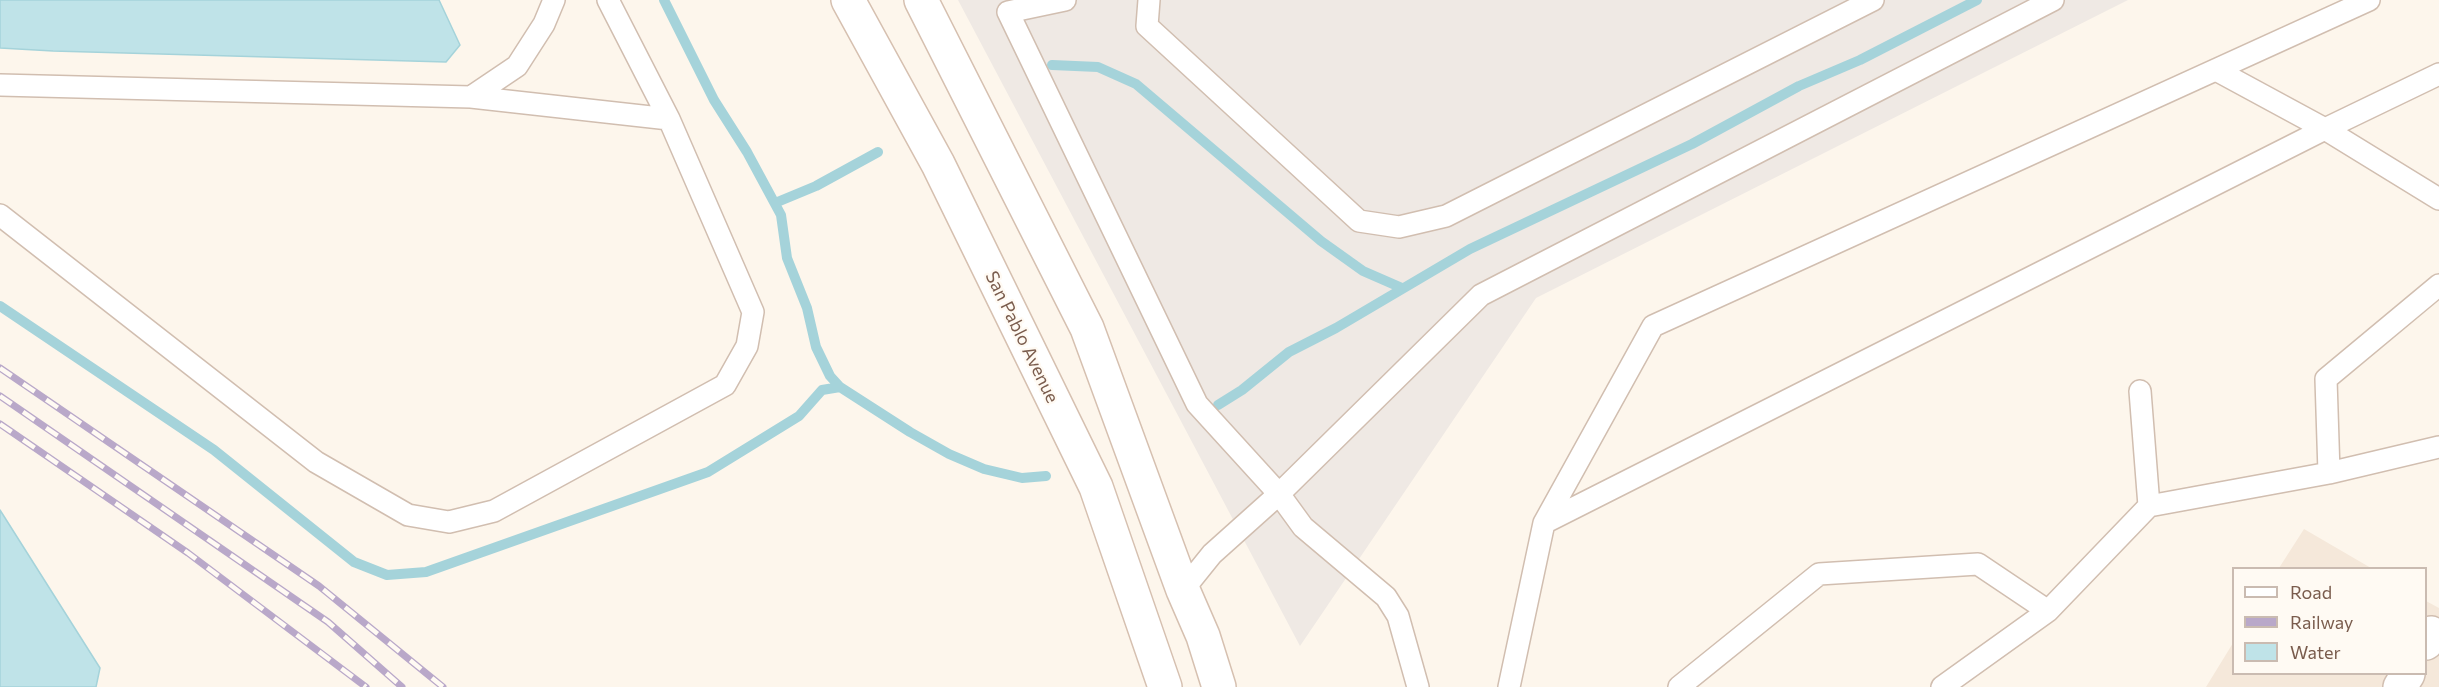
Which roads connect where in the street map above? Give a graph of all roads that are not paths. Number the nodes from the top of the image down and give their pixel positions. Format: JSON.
{"nodes":[{"id":1,"x":554,"y":0,"type":"edge"},
{"id":2,"x":608,"y":0,"type":"edge"},
{"id":3,"x":848,"y":0,"type":"edge"},
{"id":4,"x":921,"y":0,"type":"edge"},
{"id":5,"x":1065,"y":0,"type":"edge"},
{"id":6,"x":1149,"y":0,"type":"edge"},
{"id":7,"x":1873,"y":0,"type":"edge"},
{"id":8,"x":2053,"y":0,"type":"edge"},
{"id":9,"x":2369,"y":0,"type":"edge"},
{"id":10,"x":2216,"y":70,"type":"junction"},
{"id":11,"x":2439,"y":74,"type":"edge"},
{"id":12,"x":0,"y":85,"type":"edge"},
{"id":13,"x":471,"y":97,"type":"junction"},
{"id":14,"x":669,"y":119,"type":"junction"},
{"id":15,"x":2325,"y":129,"type":"junction"},
{"id":16,"x":2439,"y":199,"type":"edge"},
{"id":17,"x":0,"y":215,"type":"edge"},
{"id":18,"x":2439,"y":285,"type":"edge"},
{"id":19,"x":2140,"y":391,"type":"dead end"},
{"id":20,"x":2439,"y":447,"type":"edge"},
{"id":21,"x":2329,"y":472,"type":"junction"},
{"id":22,"x":1280,"y":494,"type":"junction"},
{"id":23,"x":2149,"y":507,"type":"junction"},
{"id":24,"x":1544,"y":523,"type":"junction"},
{"id":25,"x":1183,"y":590,"type":"junction"},
{"id":26,"x":2048,"y":611,"type":"junction"},
{"id":27,"x":1165,"y":687,"type":"edge"},
{"id":28,"x":1219,"y":687,"type":"edge"},
{"id":29,"x":1418,"y":687,"type":"edge"},
{"id":30,"x":1509,"y":687,"type":"edge"},
{"id":31,"x":1679,"y":687,"type":"edge"},
{"id":32,"x":1942,"y":687,"type":"edge"}],
"edges":[{"from":1,"to":13,"type":"lane"},
{"from":2,"to":14,"type":"lane"},
{"from":3,"to":27,"type":"main road","name":"San Pablo Avenue"},
{"from":4,"to":25,"type":"main road"},
{"from":5,"to":22,"type":"lane"},
{"from":6,"to":7,"type":"lane"},
{"from":8,"to":22,"type":"lane"},
{"from":9,"to":10,"type":"lane"},
{"from":10,"to":15,"type":"lane"},
{"from":10,"to":24,"type":"lane"},
{"from":11,"to":15,"type":"lane"},
{"from":12,"to":13,"type":"lane"},
{"from":13,"to":14,"type":"lane"},
{"from":14,"to":17,"type":"lane"},
{"from":15,"to":16,"type":"lane"},
{"from":15,"to":24,"type":"lane"},
{"from":18,"to":21,"type":"lane"},
{"from":19,"to":23,"type":"lane"},
{"from":20,"to":21,"type":"lane"},
{"from":21,"to":23,"type":"lane"},
{"from":22,"to":25,"type":"lane"},
{"from":22,"to":29,"type":"lane"},
{"from":23,"to":26,"type":"lane"},
{"from":24,"to":30,"type":"lane"},
{"from":25,"to":28,"type":"main road"},
{"from":26,"to":31,"type":"lane"},
{"from":26,"to":32,"type":"lane"}]}
